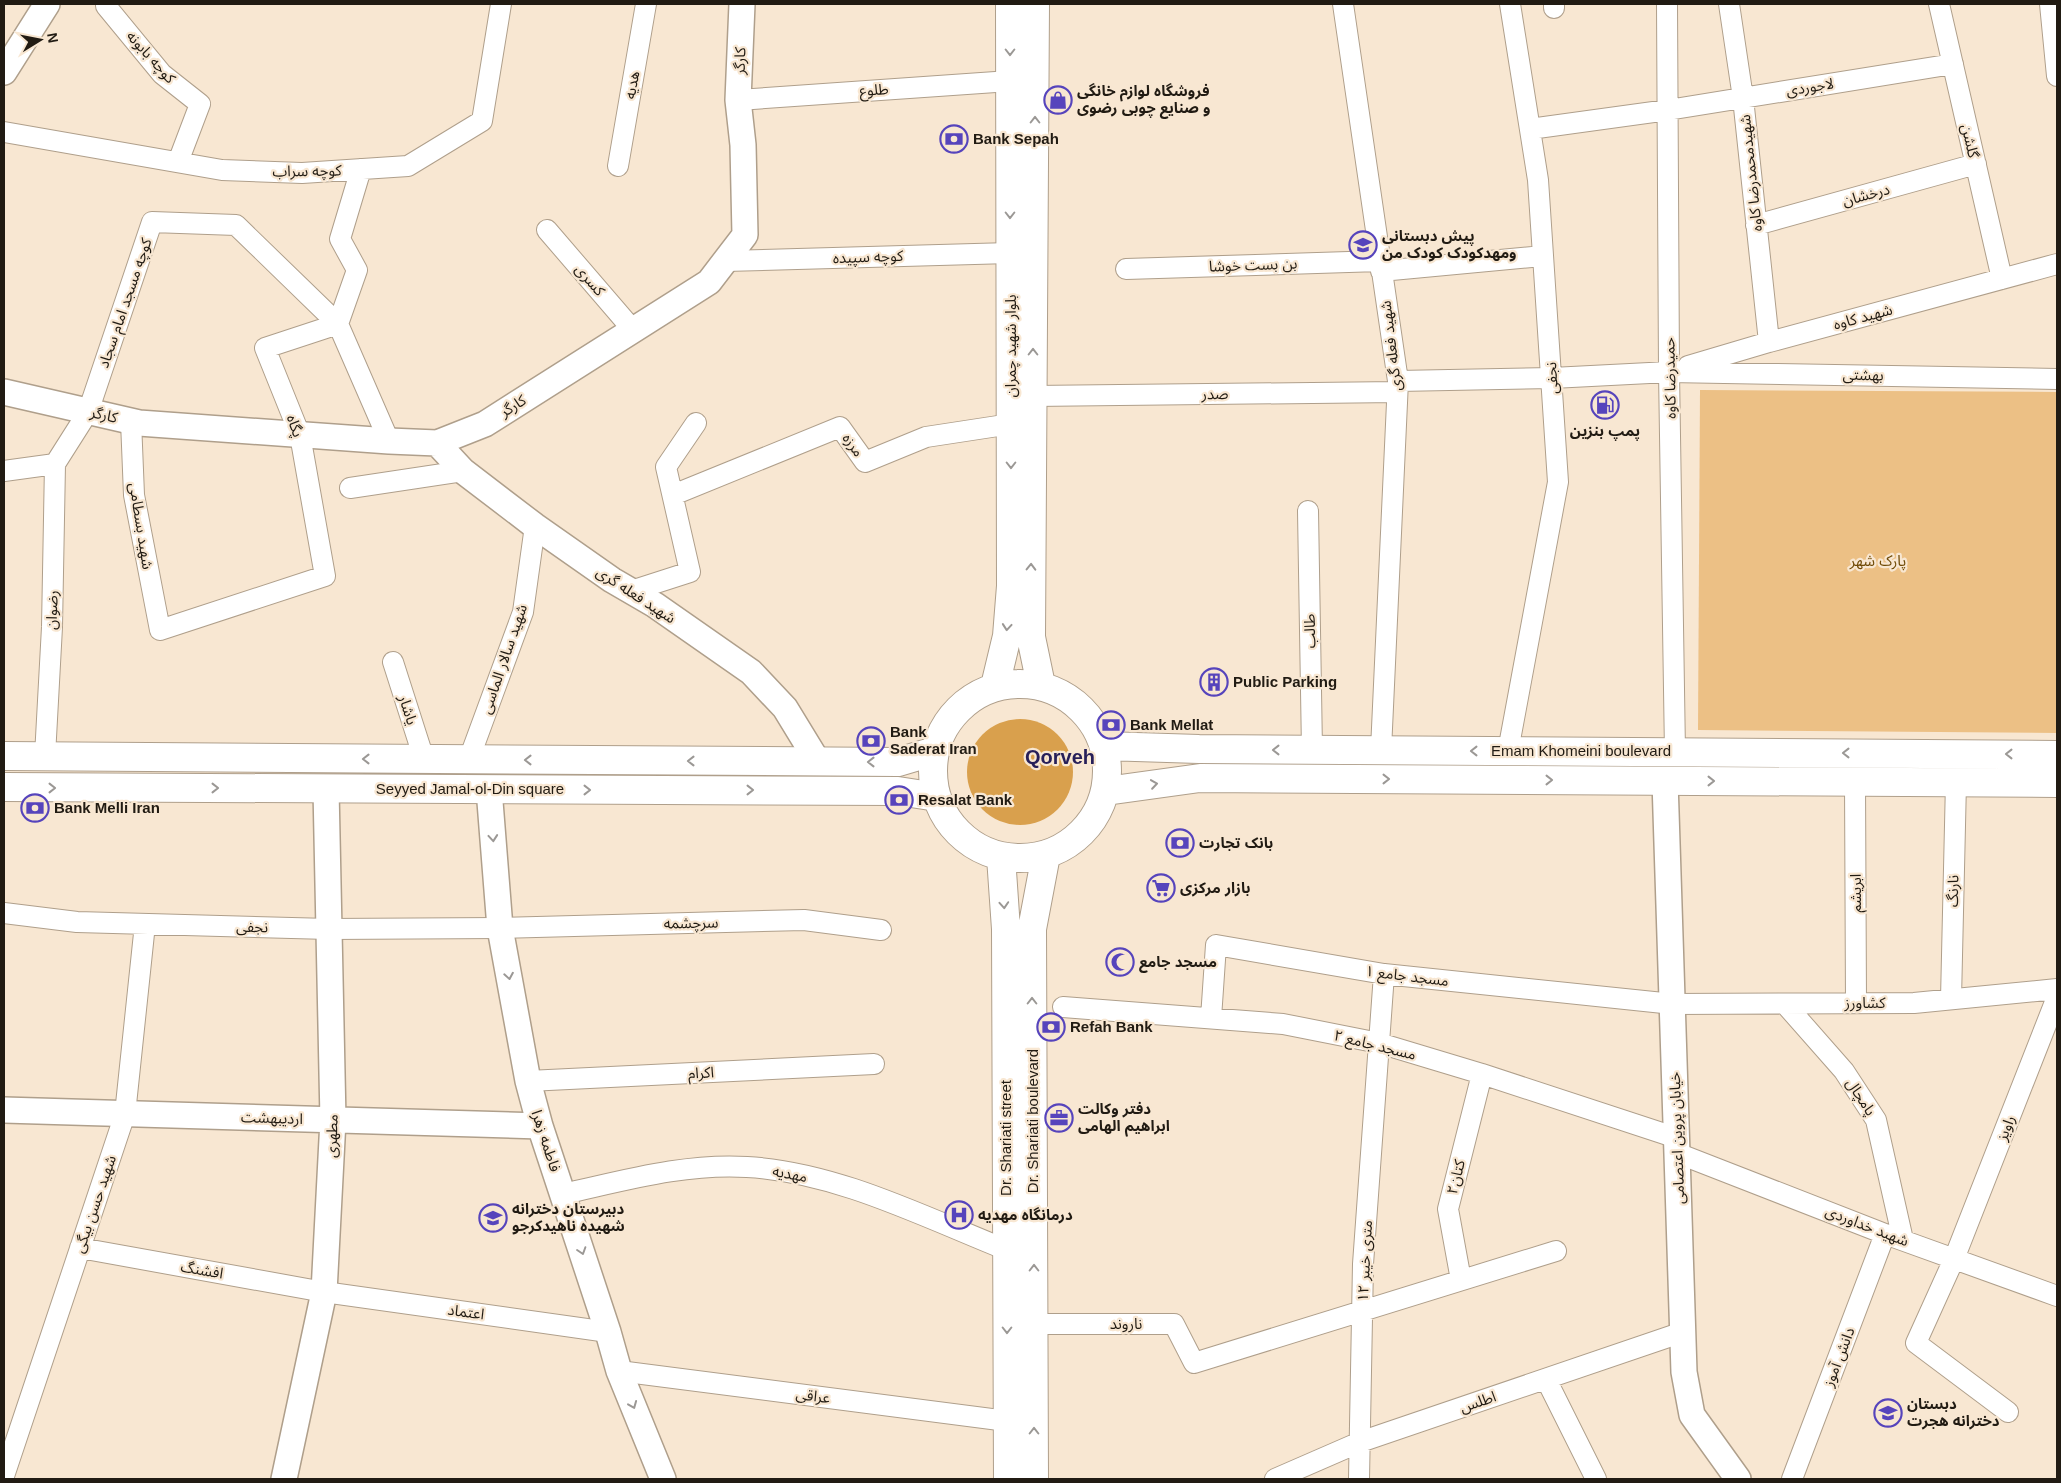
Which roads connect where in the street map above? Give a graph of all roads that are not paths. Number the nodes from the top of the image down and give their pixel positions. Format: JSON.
{"nodes":[{"id":1,"x":47,"y":4,"type":"edge"},
{"id":2,"x":108,"y":4,"type":"edge"},
{"id":3,"x":501,"y":4,"type":"edge"},
{"id":4,"x":646,"y":4,"type":"edge"},
{"id":5,"x":742,"y":4,"type":"edge"},
{"id":6,"x":1010,"y":4,"type":"edge"},
{"id":7,"x":1035,"y":4,"type":"edge"},
{"id":8,"x":1343,"y":4,"type":"edge"},
{"id":9,"x":1510,"y":4,"type":"edge"},
{"id":10,"x":1667,"y":4,"type":"edge"},
{"id":11,"x":1728,"y":4,"type":"edge"},
{"id":12,"x":1939,"y":4,"type":"edge"},
{"id":13,"x":2050,"y":4,"type":"edge"},
{"id":14,"x":1953,"y":64,"type":"junction"},
{"id":15,"x":4,"y":72,"type":"edge"},
{"id":16,"x":2057,"y":76,"type":"edge"},
{"id":17,"x":1010,"y":81,"type":"junction"},
{"id":18,"x":1743,"y":98,"type":"junction"},
{"id":19,"x":738,"y":100,"type":"junction"},
{"id":20,"x":1668,"y":110,"type":"junction"},
{"id":21,"x":1530,"y":129,"type":"junction"},
{"id":22,"x":4,"y":132,"type":"edge"},
{"id":23,"x":178,"y":162,"type":"junction"},
{"id":24,"x":1976,"y":164,"type":"junction"},
{"id":25,"x":618,"y":166,"type":"dead end"},
{"id":26,"x":361,"y":169,"type":"junction"},
{"id":27,"x":1756,"y":225,"type":"junction"},
{"id":28,"x":547,"y":230,"type":"dead end"},
{"id":29,"x":1010,"y":253,"type":"junction"},
{"id":30,"x":1543,"y":256,"type":"junction"},
{"id":31,"x":725,"y":261,"type":"junction"},
{"id":32,"x":2057,"y":264,"type":"edge"},
{"id":33,"x":1381,"y":266,"type":"junction"},
{"id":34,"x":1126,"y":269,"type":"dead end"},
{"id":35,"x":2002,"y":279,"type":"junction"},
{"id":36,"x":338,"y":324,"type":"junction"},
{"id":37,"x":633,"y":330,"type":"junction"},
{"id":38,"x":1769,"y":342,"type":"junction"},
{"id":39,"x":1669,"y":372,"type":"junction"},
{"id":40,"x":1552,"y":378,"type":"junction"},
{"id":41,"x":2057,"y":379,"type":"edge"},
{"id":42,"x":1397,"y":387,"type":"junction"},
{"id":43,"x":4,"y":392,"type":"edge"},
{"id":44,"x":1033,"y":396,"type":"junction"},
{"id":45,"x":88,"y":412,"type":"junction"},
{"id":46,"x":131,"y":421,"type":"junction"},
{"id":47,"x":696,"y":423,"type":"dead end"},
{"id":48,"x":1011,"y":424,"type":"junction"},
{"id":49,"x":300,"y":435,"type":"junction"},
{"id":50,"x":389,"y":441,"type":"junction"},
{"id":51,"x":437,"y":444,"type":"junction"},
{"id":52,"x":55,"y":464,"type":"junction"},
{"id":53,"x":4,"y":471,"type":"edge"},
{"id":54,"x":463,"y":471,"type":"junction"},
{"id":55,"x":350,"y":488,"type":"dead end"},
{"id":56,"x":672,"y":495,"type":"junction"},
{"id":57,"x":1308,"y":511,"type":"dead end"},
{"id":58,"x":535,"y":526,"type":"junction"},
{"id":59,"x":631,"y":592,"type":"junction"},
{"id":60,"x":160,"y":630,"type":"joint"},
{"id":61,"x":393,"y":662,"type":"dead end"},
{"id":62,"x":1041,"y":685,"type":"junction"},
{"id":63,"x":995,"y":686,"type":"junction"},
{"id":64,"x":1104,"y":746,"type":"junction"},
{"id":65,"x":1312,"y":750,"type":"junction"},
{"id":66,"x":1342,"y":750,"type":"junction"},
{"id":67,"x":1381,"y":750,"type":"junction"},
{"id":68,"x":935,"y":751,"type":"junction"},
{"id":69,"x":1508,"y":751,"type":"junction"},
{"id":70,"x":1675,"y":752,"type":"junction"},
{"id":71,"x":2057,"y":754,"type":"edge"},
{"id":72,"x":4,"y":756,"type":"edge"},
{"id":73,"x":45,"y":756,"type":"junction"},
{"id":74,"x":133,"y":757,"type":"junction"},
{"id":75,"x":424,"y":759,"type":"junction"},
{"id":76,"x":469,"y":759,"type":"junction"},
{"id":77,"x":818,"y":762,"type":"junction"},
{"id":78,"x":1343,"y":779,"type":"junction"},
{"id":79,"x":1665,"y":781,"type":"junction"},
{"id":80,"x":1856,"y":782,"type":"junction"},
{"id":81,"x":1956,"y":782,"type":"junction"},
{"id":82,"x":2057,"y":783,"type":"edge"},
{"id":83,"x":4,"y":787,"type":"edge"},
{"id":84,"x":132,"y":788,"type":"junction"},
{"id":85,"x":326,"y":788,"type":"junction"},
{"id":86,"x":489,"y":789,"type":"junction"},
{"id":87,"x":1106,"y":791,"type":"junction"},
{"id":88,"x":937,"y":797,"type":"junction"},
{"id":89,"x":1046,"y":855,"type":"junction"},
{"id":90,"x":1001,"y":856,"type":"junction"},
{"id":91,"x":4,"y":913,"type":"edge"},
{"id":92,"x":145,"y":924,"type":"junction"},
{"id":93,"x":500,"y":928,"type":"junction"},
{"id":94,"x":329,"y":929,"type":"junction"},
{"id":95,"x":881,"y":930,"type":"dead end"},
{"id":96,"x":1384,"y":974,"type":"junction"},
{"id":97,"x":2057,"y":989,"type":"edge"},
{"id":98,"x":2057,"y":997,"type":"edge"},
{"id":99,"x":1950,"y":999,"type":"junction"},
{"id":100,"x":1856,"y":1003,"type":"junction"},
{"id":101,"x":1673,"y":1004,"type":"junction"},
{"id":102,"x":1785,"y":1004,"type":"junction"},
{"id":103,"x":1063,"y":1007,"type":"dead end"},
{"id":104,"x":1211,"y":1018,"type":"junction"},
{"id":105,"x":1379,"y":1043,"type":"junction"},
{"id":106,"x":874,"y":1064,"type":"dead end"},
{"id":107,"x":1482,"y":1074,"type":"junction"},
{"id":108,"x":528,"y":1081,"type":"junction"},
{"id":109,"x":4,"y":1110,"type":"edge"},
{"id":110,"x":125,"y":1114,"type":"junction"},
{"id":111,"x":334,"y":1120,"type":"junction"},
{"id":112,"x":540,"y":1126,"type":"junction"},
{"id":113,"x":1677,"y":1146,"type":"junction"},
{"id":114,"x":563,"y":1194,"type":"junction"},
{"id":115,"x":1894,"y":1237,"type":"junction"},
{"id":116,"x":80,"y":1248,"type":"junction"},
{"id":117,"x":1007,"y":1250,"type":"junction"},
{"id":118,"x":1556,"y":1251,"type":"dead end"},
{"id":119,"x":1954,"y":1260,"type":"junction"},
{"id":120,"x":1461,"y":1280,"type":"junction"},
{"id":121,"x":324,"y":1292,"type":"junction"},
{"id":122,"x":2057,"y":1296,"type":"edge"},
{"id":123,"x":1363,"y":1311,"type":"junction"},
{"id":124,"x":1034,"y":1324,"type":"junction"},
{"id":125,"x":608,"y":1332,"type":"junction"},
{"id":126,"x":1683,"y":1332,"type":"junction"},
{"id":127,"x":620,"y":1371,"type":"junction"},
{"id":128,"x":1546,"y":1379,"type":"junction"},
{"id":129,"x":2008,"y":1412,"type":"dead end"},
{"id":130,"x":1007,"y":1421,"type":"junction"},
{"id":131,"x":1360,"y":1442,"type":"junction"},
{"id":132,"x":4,"y":1476,"type":"edge"},
{"id":133,"x":284,"y":1479,"type":"edge"},
{"id":134,"x":663,"y":1479,"type":"edge"},
{"id":135,"x":1008,"y":1479,"type":"edge"},
{"id":136,"x":1034,"y":1479,"type":"edge"},
{"id":137,"x":1275,"y":1479,"type":"edge"},
{"id":138,"x":1358,"y":1479,"type":"edge"},
{"id":139,"x":1596,"y":1479,"type":"edge"},
{"id":140,"x":1738,"y":1479,"type":"edge"},
{"id":141,"x":1792,"y":1479,"type":"edge"}],
"edges":[{"from":1,"to":15,"type":"street"},
{"from":2,"to":23,"type":"street","name":"کوچه بابونه"},
{"from":3,"to":26,"type":"street","name":"کوچه سراب"},
{"from":4,"to":25,"type":"street","name":"هدیه"},
{"from":5,"to":19,"type":"street","name":"کارگر"},
{"from":6,"to":17,"type":"main road","name":"بلوار شهید چمران","one_way":true},
{"from":44,"to":7,"type":"main road","name":"بلوار شهید چمران","one_way":true},
{"from":8,"to":33,"type":"street","name":"شهید فعله گری"},
{"from":9,"to":21,"type":"street","name":"نجفی"},
{"from":10,"to":20,"type":"street","name":"حمیدرضا کاوه"},
{"from":11,"to":18,"type":"street","name":"شهیدمحمدرضا کاوه"},
{"from":12,"to":14,"type":"street","name":"گلشن"},
{"from":13,"to":16,"type":"street"},
{"from":14,"to":18,"type":"street","name":"لاجوردی"},
{"from":14,"to":24,"type":"street","name":"گلشن"},
{"from":17,"to":19,"type":"street","name":"طلوع"},
{"from":17,"to":29,"type":"main road","name":"بلوار شهید چمران","one_way":true},
{"from":18,"to":20,"type":"street","name":"لاجوردی"},
{"from":18,"to":27,"type":"street","name":"شهیدمحمدرضا کاوه"},
{"from":19,"to":31,"type":"street","name":"کارگر"},
{"from":20,"to":21,"type":"street","name":"لاجوردی"},
{"from":20,"to":39,"type":"street","name":"حمیدرضا کاوه"},
{"from":21,"to":30,"type":"street","name":"نجفی"},
{"from":22,"to":23,"type":"street","name":"کوچه سراب"},
{"from":23,"to":26,"type":"street","name":"کوچه سراب"},
{"from":24,"to":27,"type":"street","name":"درخشان"},
{"from":24,"to":35,"type":"street","name":"گلشن"},
{"from":26,"to":36,"type":"street"},
{"from":27,"to":38,"type":"street","name":"شهیدمحمدرضا کاوه"},
{"from":28,"to":37,"type":"street","name":"کسری"},
{"from":29,"to":31,"type":"street","name":"کوچه سپیده"},
{"from":29,"to":48,"type":"main road","name":"بلوار شهید چمران"},
{"from":30,"to":33,"type":"street","name":"بن بست خوشا"},
{"from":30,"to":40,"type":"street","name":"نجفی"},
{"from":31,"to":37,"type":"street","name":"کارگر"},
{"from":32,"to":35,"type":"street","name":"شهید کاوه"},
{"from":33,"to":34,"type":"street","name":"بن بست خوشا"},
{"from":33,"to":42,"type":"street","name":"شهید فعله گری"},
{"from":35,"to":38,"type":"street","name":"شهید کاوه"},
{"from":36,"to":45,"type":"street","name":"کوچه مسجد امام سجاد"},
{"from":36,"to":49,"type":"street","name":"پگاه"},
{"from":36,"to":50,"type":"street","name":"کوچه مسجد امام سجاد"},
{"from":37,"to":51,"type":"street","name":"کارگر"},
{"from":38,"to":39,"type":"street","name":"شهید کاوه"},
{"from":39,"to":40,"type":"street","name":"صدر"},
{"from":39,"to":41,"type":"street","name":"بهشتی"},
{"from":39,"to":70,"type":"street","name":"حمیدرضا کاوه"},
{"from":40,"to":42,"type":"street","name":"صدر"},
{"from":40,"to":69,"type":"street","name":"نجفی"},
{"from":42,"to":44,"type":"street","name":"صدر"},
{"from":42,"to":67,"type":"street","name":"شهید فعله گری"},
{"from":43,"to":45,"type":"street","name":"کارگر"},
{"from":62,"to":44,"type":"main road","name":"بلوار شهید چمران","one_way":true},
{"from":45,"to":46,"type":"street","name":"کارگر"},
{"from":45,"to":52,"type":"street","name":"کوچه مسجد امام سجاد"},
{"from":46,"to":49,"type":"street","name":"کارگر"},
{"from":46,"to":60,"type":"street","name":"شهید بسطامی"},
{"from":47,"to":56,"type":"street"},
{"from":48,"to":56,"type":"street","name":"مرزه"},
{"from":48,"to":63,"type":"main road","name":"بلوار شهید چمران","one_way":true},
{"from":49,"to":50,"type":"street","name":"کارگر"},
{"from":49,"to":60,"type":"street","name":"پگاه"},
{"from":50,"to":51,"type":"street","name":"کارگر"},
{"from":51,"to":54,"type":"street","name":"شهید فعله گری"},
{"from":52,"to":53,"type":"street"},
{"from":52,"to":73,"type":"street","name":"رضوان"},
{"from":54,"to":55,"type":"street"},
{"from":54,"to":58,"type":"street","name":"شهید فعله گری"},
{"from":56,"to":59,"type":"street"},
{"from":57,"to":65,"type":"street","name":"طالب"},
{"from":58,"to":59,"type":"street","name":"شهید فعله گری"},
{"from":58,"to":76,"type":"street","name":"شهید سالار الماسی"},
{"from":59,"to":77,"type":"street","name":"شهید فعله گری"},
{"from":61,"to":75,"type":"street","name":"یاشار"},
{"from":62,"to":63,"type":"main road"},
{"from":62,"to":64,"type":"main road"},
{"from":63,"to":68,"type":"main road"},
{"from":65,"to":64,"type":"main road","name":"Emam Khomeini boulevard","one_way":true},
{"from":64,"to":87,"type":"main road"},
{"from":65,"to":66,"type":"main road","name":"Emam Khomeini boulevard"},
{"from":66,"to":67,"type":"main road","name":"Emam Khomeini boulevard"},
{"from":66,"to":78,"type":"main road"},
{"from":69,"to":67,"type":"main road","name":"Emam Khomeini boulevard","one_way":true},
{"from":68,"to":77,"type":"main road","name":"Seyyed Jamal-ol-Din square","one_way":true},
{"from":68,"to":88,"type":"main road"},
{"from":69,"to":70,"type":"main road","name":"Emam Khomeini boulevard"},
{"from":71,"to":70,"type":"main road","name":"Emam Khomeini boulevard","one_way":true},
{"from":72,"to":73,"type":"main road","name":"Seyyed Jamal-ol-Din square"},
{"from":73,"to":74,"type":"main road","name":"Seyyed Jamal-ol-Din square"},
{"from":75,"to":74,"type":"main road","name":"Seyyed Jamal-ol-Din square","one_way":true},
{"from":74,"to":84,"type":"main road"},
{"from":75,"to":76,"type":"main road","name":"Seyyed Jamal-ol-Din square"},
{"from":77,"to":76,"type":"main road","name":"Seyyed Jamal-ol-Din square","one_way":true},
{"from":78,"to":79,"type":"main road","name":"Emam Khomeini boulevard","one_way":true},
{"from":87,"to":78,"type":"main road","name":"Emam Khomeini boulevard","one_way":true},
{"from":79,"to":80,"type":"main road","name":"Emam Khomeini boulevard","one_way":true},
{"from":79,"to":101,"type":"street","name":"خیابان پروین اعتصامی"},
{"from":80,"to":81,"type":"main road","name":"Emam Khomeini boulevard"},
{"from":80,"to":100,"type":"street","name":"ابریشم"},
{"from":81,"to":82,"type":"main road","name":"Emam Khomeini boulevard"},
{"from":81,"to":99,"type":"street","name":"نارنگ"},
{"from":83,"to":84,"type":"main road","name":"Seyyed Jamal-ol-Din square","one_way":true},
{"from":84,"to":85,"type":"main road","name":"Seyyed Jamal-ol-Din square","one_way":true},
{"from":85,"to":86,"type":"main road","name":"Seyyed Jamal-ol-Din square"},
{"from":85,"to":94,"type":"street","name":"مطهری"},
{"from":86,"to":88,"type":"main road","name":"Seyyed Jamal-ol-Din square","one_way":true},
{"from":86,"to":93,"type":"street","name":"فاطمه زهرا","one_way":true},
{"from":87,"to":89,"type":"main road"},
{"from":88,"to":90,"type":"main road"},
{"from":89,"to":90,"type":"main road"},
{"from":124,"to":89,"type":"main road","name":"Dr. Shariati boulevard","one_way":true},
{"from":90,"to":117,"type":"main road","name":"Dr. Shariati street","one_way":true},
{"from":91,"to":92,"type":"street","name":"نجفی"},
{"from":92,"to":94,"type":"street","name":"نجفی"},
{"from":92,"to":110,"type":"street","name":"شهید حسن بیگی"},
{"from":93,"to":94,"type":"street","name":"نجفی"},
{"from":93,"to":95,"type":"street","name":"سرچشمه"},
{"from":93,"to":108,"type":"street","name":"فاطمه زهرا","one_way":true},
{"from":94,"to":111,"type":"street","name":"مطهری"},
{"from":96,"to":101,"type":"street","name":"مسجد جامع ۱"},
{"from":96,"to":104,"type":"street","name":"مسجد جامع ۱"},
{"from":96,"to":105,"type":"street","name":"۱۲ متری خیبر"},
{"from":97,"to":99,"type":"street","name":"کشاورز"},
{"from":98,"to":119,"type":"street","name":"راویز"},
{"from":99,"to":100,"type":"street","name":"کشاورز"},
{"from":100,"to":102,"type":"street","name":"کشاورز"},
{"from":101,"to":102,"type":"street","name":"کشاورز"},
{"from":101,"to":113,"type":"street","name":"خیابان پروین اعتصامی"},
{"from":102,"to":115,"type":"street","name":"پامچال"},
{"from":103,"to":104,"type":"street","name":"مسجد جامع ۲"},
{"from":104,"to":105,"type":"street","name":"مسجد جامع ۲"},
{"from":105,"to":107,"type":"street","name":"مسجد جامع ۲"},
{"from":105,"to":123,"type":"street","name":"۱۲ متری خیبر"},
{"from":106,"to":108,"type":"street","name":"اکرام"},
{"from":107,"to":113,"type":"street","name":"مسجد جامع ۲"},
{"from":107,"to":120,"type":"street","name":"کتان۲"},
{"from":108,"to":112,"type":"street","name":"فاطمه زهرا"},
{"from":109,"to":110,"type":"street","name":"اردیبهشت"},
{"from":110,"to":111,"type":"street","name":"اردیبهشت"},
{"from":110,"to":116,"type":"street","name":"شهید حسن بیگی"},
{"from":111,"to":112,"type":"street","name":"اردیبهشت"},
{"from":111,"to":121,"type":"street","name":"مطهری"},
{"from":112,"to":114,"type":"street","name":"فاطمه زهرا"},
{"from":113,"to":115,"type":"street","name":"شهید خداوردی"},
{"from":113,"to":126,"type":"street","name":"خیابان پروین اعتصامی"},
{"from":114,"to":117,"type":"street","name":"مهدیه"},
{"from":114,"to":125,"type":"street","name":"فاطمه زهرا","one_way":true},
{"from":115,"to":119,"type":"street","name":"شهید خداوردی"},
{"from":115,"to":141,"type":"street","name":"دانش آموز"},
{"from":116,"to":121,"type":"street","name":"افشنگ"},
{"from":116,"to":132,"type":"street","name":"شهید حسن بیگی"},
{"from":117,"to":130,"type":"main road","name":"Dr. Shariati street","one_way":true},
{"from":118,"to":120,"type":"street"},
{"from":119,"to":122,"type":"street","name":"شهید خداوردی"},
{"from":119,"to":129,"type":"street","name":"راویز"},
{"from":120,"to":123,"type":"street"},
{"from":121,"to":125,"type":"street","name":"اعتماد"},
{"from":121,"to":133,"type":"street","name":"مطهری"},
{"from":123,"to":124,"type":"street","name":"ناروند"},
{"from":123,"to":131,"type":"street","name":"۱۲ متری خیبر"},
{"from":136,"to":124,"type":"main road","name":"Dr. Shariati boulevard","one_way":true},
{"from":125,"to":127,"type":"street","name":"فاطمه زهرا"},
{"from":126,"to":128,"type":"street","name":"اطلس"},
{"from":126,"to":140,"type":"street","name":"خیابان پروین اعتصامی"},
{"from":127,"to":130,"type":"street","name":"عراقی"},
{"from":127,"to":134,"type":"street","name":"فاطمه زهرا","one_way":true},
{"from":128,"to":131,"type":"street","name":"اطلس"},
{"from":128,"to":139,"type":"street"},
{"from":130,"to":135,"type":"main road","name":"Dr. Shariati street"},
{"from":131,"to":137,"type":"street","name":"اطلس"},
{"from":131,"to":138,"type":"street","name":"۱۲ متری خیبر"}]}
